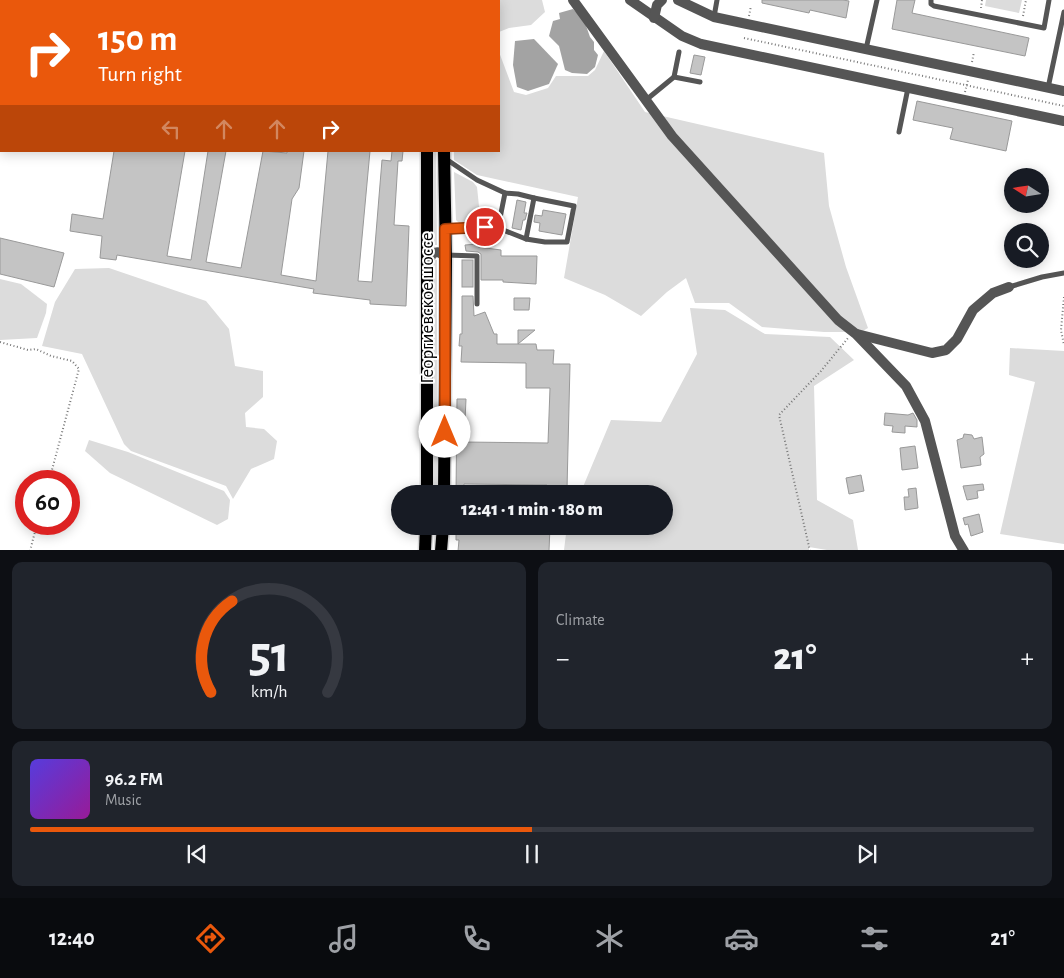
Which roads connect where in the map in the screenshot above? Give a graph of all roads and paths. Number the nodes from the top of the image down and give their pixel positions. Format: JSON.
{"nodes":[{"id":1,"x":573,"y":0,"type":"edge"},
{"id":2,"x":630,"y":0,"type":"edge"},
{"id":3,"x":662,"y":0,"type":"edge"},
{"id":4,"x":678,"y":0,"type":"edge"},
{"id":5,"x":717,"y":0,"type":"edge"},
{"id":6,"x":877,"y":0,"type":"edge"},
{"id":7,"x":931,"y":0,"type":"edge"},
{"id":8,"x":982,"y":0,"type":"edge"},
{"id":9,"x":1026,"y":0,"type":"edge"},
{"id":10,"x":1049,"y":0,"type":"edge"},
{"id":11,"x":751,"y":6,"type":"dead end"},
{"id":12,"x":1064,"y":12,"type":"edge"},
{"id":13,"x":979,"y":15,"type":"junction"},
{"id":14,"x":714,"y":17,"type":"junction"},
{"id":15,"x":749,"y":17,"type":"dead end"},
{"id":16,"x":654,"y":18,"type":"junction"},
{"id":17,"x":1022,"y":23,"type":"junction"},
{"id":18,"x":743,"y":44,"type":"dead end"},
{"id":19,"x":866,"y":49,"type":"junction"},
{"id":20,"x":679,"y":52,"type":"dead end"},
{"id":21,"x":974,"y":52,"type":"dead end"},
{"id":22,"x":971,"y":65,"type":"dead end"},
{"id":23,"x":968,"y":77,"type":"dead end"},
{"id":24,"x":674,"y":78,"type":"junction"},
{"id":25,"x":700,"y":82,"type":"dead end"},
{"id":26,"x":966,"y":85,"type":"junction"},
{"id":27,"x":908,"y":88,"type":"junction"},
{"id":28,"x":1048,"y":88,"type":"junction"},
{"id":29,"x":1064,"y":91,"type":"edge"},
{"id":30,"x":965,"y":94,"type":"dead end"},
{"id":31,"x":646,"y":100,"type":"junction"},
{"id":32,"x":1064,"y":106,"type":"edge"},
{"id":33,"x":1064,"y":121,"type":"edge"},
{"id":34,"x":899,"y":132,"type":"dead end"},
{"id":35,"x":427,"y":152,"type":"edge"},
{"id":36,"x":444,"y":155,"type":"edge"},
{"id":37,"x":504,"y":193,"type":"junction"},
{"id":38,"x":534,"y":198,"type":"junction"},
{"id":39,"x":498,"y":228,"type":"junction"},
{"id":40,"x":445,"y":229,"type":"junction"},
{"id":41,"x":526,"y":238,"type":"junction"},
{"id":42,"x":446,"y":257,"type":"junction"},
{"id":43,"x":428,"y":260,"type":"junction"},
{"id":44,"x":1064,"y":273,"type":"edge"},
{"id":45,"x":1009,"y":287,"type":"joint"},
{"id":46,"x":1064,"y":297,"type":"edge"},
{"id":47,"x":477,"y":304,"type":"dead end"},
{"id":48,"x":855,"y":333,"type":"junction"},
{"id":49,"x":0,"y":342,"type":"edge"},
{"id":50,"x":1064,"y":345,"type":"edge"},
{"id":51,"x":52,"y":470,"type":"edge"},
{"id":52,"x":427,"y":485,"type":"edge"},
{"id":53,"x":444,"y":485,"type":"edge"},
{"id":54,"x":35,"y":535,"type":"edge"},
{"id":55,"x":426,"y":535,"type":"edge"},
{"id":56,"x":442,"y":535,"type":"edge"},
{"id":57,"x":30,"y":550,"type":"edge"},
{"id":58,"x":425,"y":550,"type":"edge"},
{"id":59,"x":441,"y":550,"type":"edge"},
{"id":60,"x":810,"y":550,"type":"edge"},
{"id":61,"x":964,"y":550,"type":"edge"}],
"edges":[{"from":1,"to":31,"type":"street"},
{"from":2,"to":16,"type":"street"},
{"from":3,"to":16,"type":"street"},
{"from":4,"to":14,"type":"street"},
{"from":5,"to":14,"type":"lane"},
{"from":6,"to":19,"type":"lane"},
{"from":7,"to":13,"type":"lane"},
{"from":8,"to":13,"type":"path"},
{"from":9,"to":17,"type":"path"},
{"from":10,"to":17,"type":"lane"},
{"from":11,"to":15,"type":"path"},
{"from":12,"to":28,"type":"lane"},
{"from":13,"to":17,"type":"lane"},
{"from":14,"to":19,"type":"street"},
{"from":16,"to":27,"type":"street"},
{"from":18,"to":26,"type":"path"},
{"from":19,"to":28,"type":"street"},
{"from":20,"to":24,"type":"lane"},
{"from":21,"to":22,"type":"path"},
{"from":23,"to":26,"type":"path"},
{"from":24,"to":25,"type":"lane"},
{"from":24,"to":31,"type":"lane"},
{"from":26,"to":30,"type":"path"},
{"from":26,"to":32,"type":"path"},
{"from":27,"to":33,"type":"street"},
{"from":27,"to":34,"type":"lane"},
{"from":28,"to":29,"type":"street"},
{"from":31,"to":48,"type":"street"},
{"from":35,"to":43,"type":"main road","name":"Георгиевское шоссе"},
{"from":36,"to":37,"type":"lane"},
{"from":36,"to":40,"type":"main road","name":"Георгиевское шоссе"},
{"from":37,"to":38,"type":"lane"},
{"from":37,"to":39,"type":"lane"},
{"from":38,"to":41,"type":"lane"},
{"from":38,"to":41,"type":"lane"},
{"from":39,"to":40,"type":"lane"},
{"from":39,"to":41,"type":"lane"},
{"from":40,"to":42,"type":"main road","name":"Георгиевское шоссе"},
{"from":42,"to":43,"type":"street"},
{"from":42,"to":47,"type":"lane"},
{"from":42,"to":53,"type":"main road","name":"Георгиевское шоссе"},
{"from":43,"to":52,"type":"main road","name":"Георгиевское шоссе"},
{"from":44,"to":45,"type":"lane"},
{"from":45,"to":48,"type":"street"},
{"from":46,"to":50,"type":"path"},
{"from":48,"to":60,"type":"path"},
{"from":48,"to":61,"type":"street"},
{"from":49,"to":51,"type":"path"},
{"from":54,"to":57,"type":"path"},
{"from":55,"to":58,"type":"main road"},
{"from":56,"to":59,"type":"main road"}]}
